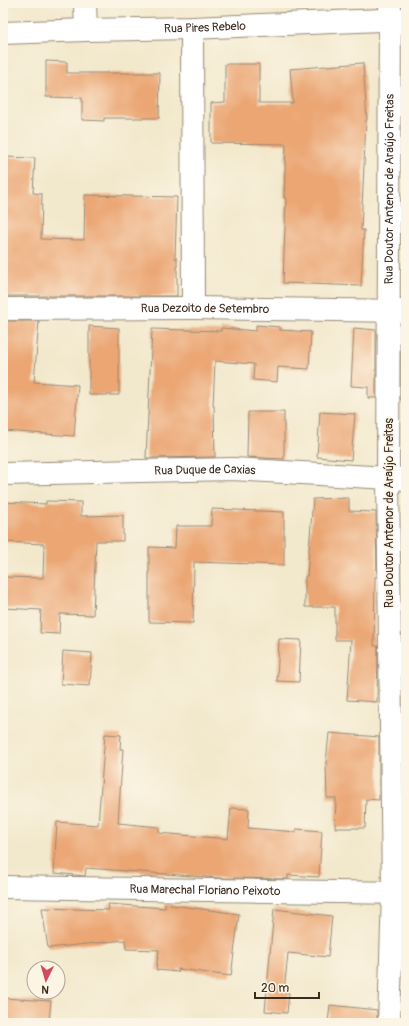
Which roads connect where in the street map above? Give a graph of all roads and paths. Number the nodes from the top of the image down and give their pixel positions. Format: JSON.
{"nodes":[{"id":1,"x":85,"y":3,"type":"edge"},
{"id":2,"x":395,"y":14,"type":"edge"},
{"id":3,"x":192,"y":28,"type":"junction"},
{"id":4,"x":86,"y":30,"type":"junction"},
{"id":5,"x":3,"y":33,"type":"edge"},
{"id":6,"x":193,"y":308,"type":"junction"},
{"id":7,"x":3,"y":309,"type":"edge"},
{"id":8,"x":398,"y":311,"type":"edge"},
{"id":9,"x":3,"y":474,"type":"edge"},
{"id":10,"x":397,"y":478,"type":"edge"},
{"id":11,"x":3,"y":887,"type":"edge"},
{"id":12,"x":399,"y":893,"type":"edge"},
{"id":13,"x":389,"y":1023,"type":"edge"}],
"edges":[{"from":1,"to":4,"type":"street"},
{"from":2,"to":3,"type":"street","name":"Rua Pires Rebelo"},
{"from":2,"to":8,"type":"street","name":"Rua Doutor Antenor de Araújo Freitas"},
{"from":3,"to":4,"type":"street","name":"Rua Pires Rebelo"},
{"from":3,"to":6,"type":"street"},
{"from":4,"to":5,"type":"street","name":"Rua Pires Rebelo"},
{"from":6,"to":7,"type":"street","name":"Rua Dezoito de Setembro"},
{"from":6,"to":8,"type":"street","name":"Rua Dezoito de Setembro"},
{"from":8,"to":10,"type":"street","name":"Rua Doutor Antenor de Araújo Freitas"},
{"from":9,"to":10,"type":"street","name":"Rua Duque de Caxias"},
{"from":10,"to":12,"type":"street","name":"Rua Doutor Antenor de Araújo Freitas"},
{"from":11,"to":12,"type":"street","name":"Rua Marechal Floriano Peixoto"},
{"from":12,"to":13,"type":"street","name":"Rua Doutor Antenor de Araújo Freitas"}]}
